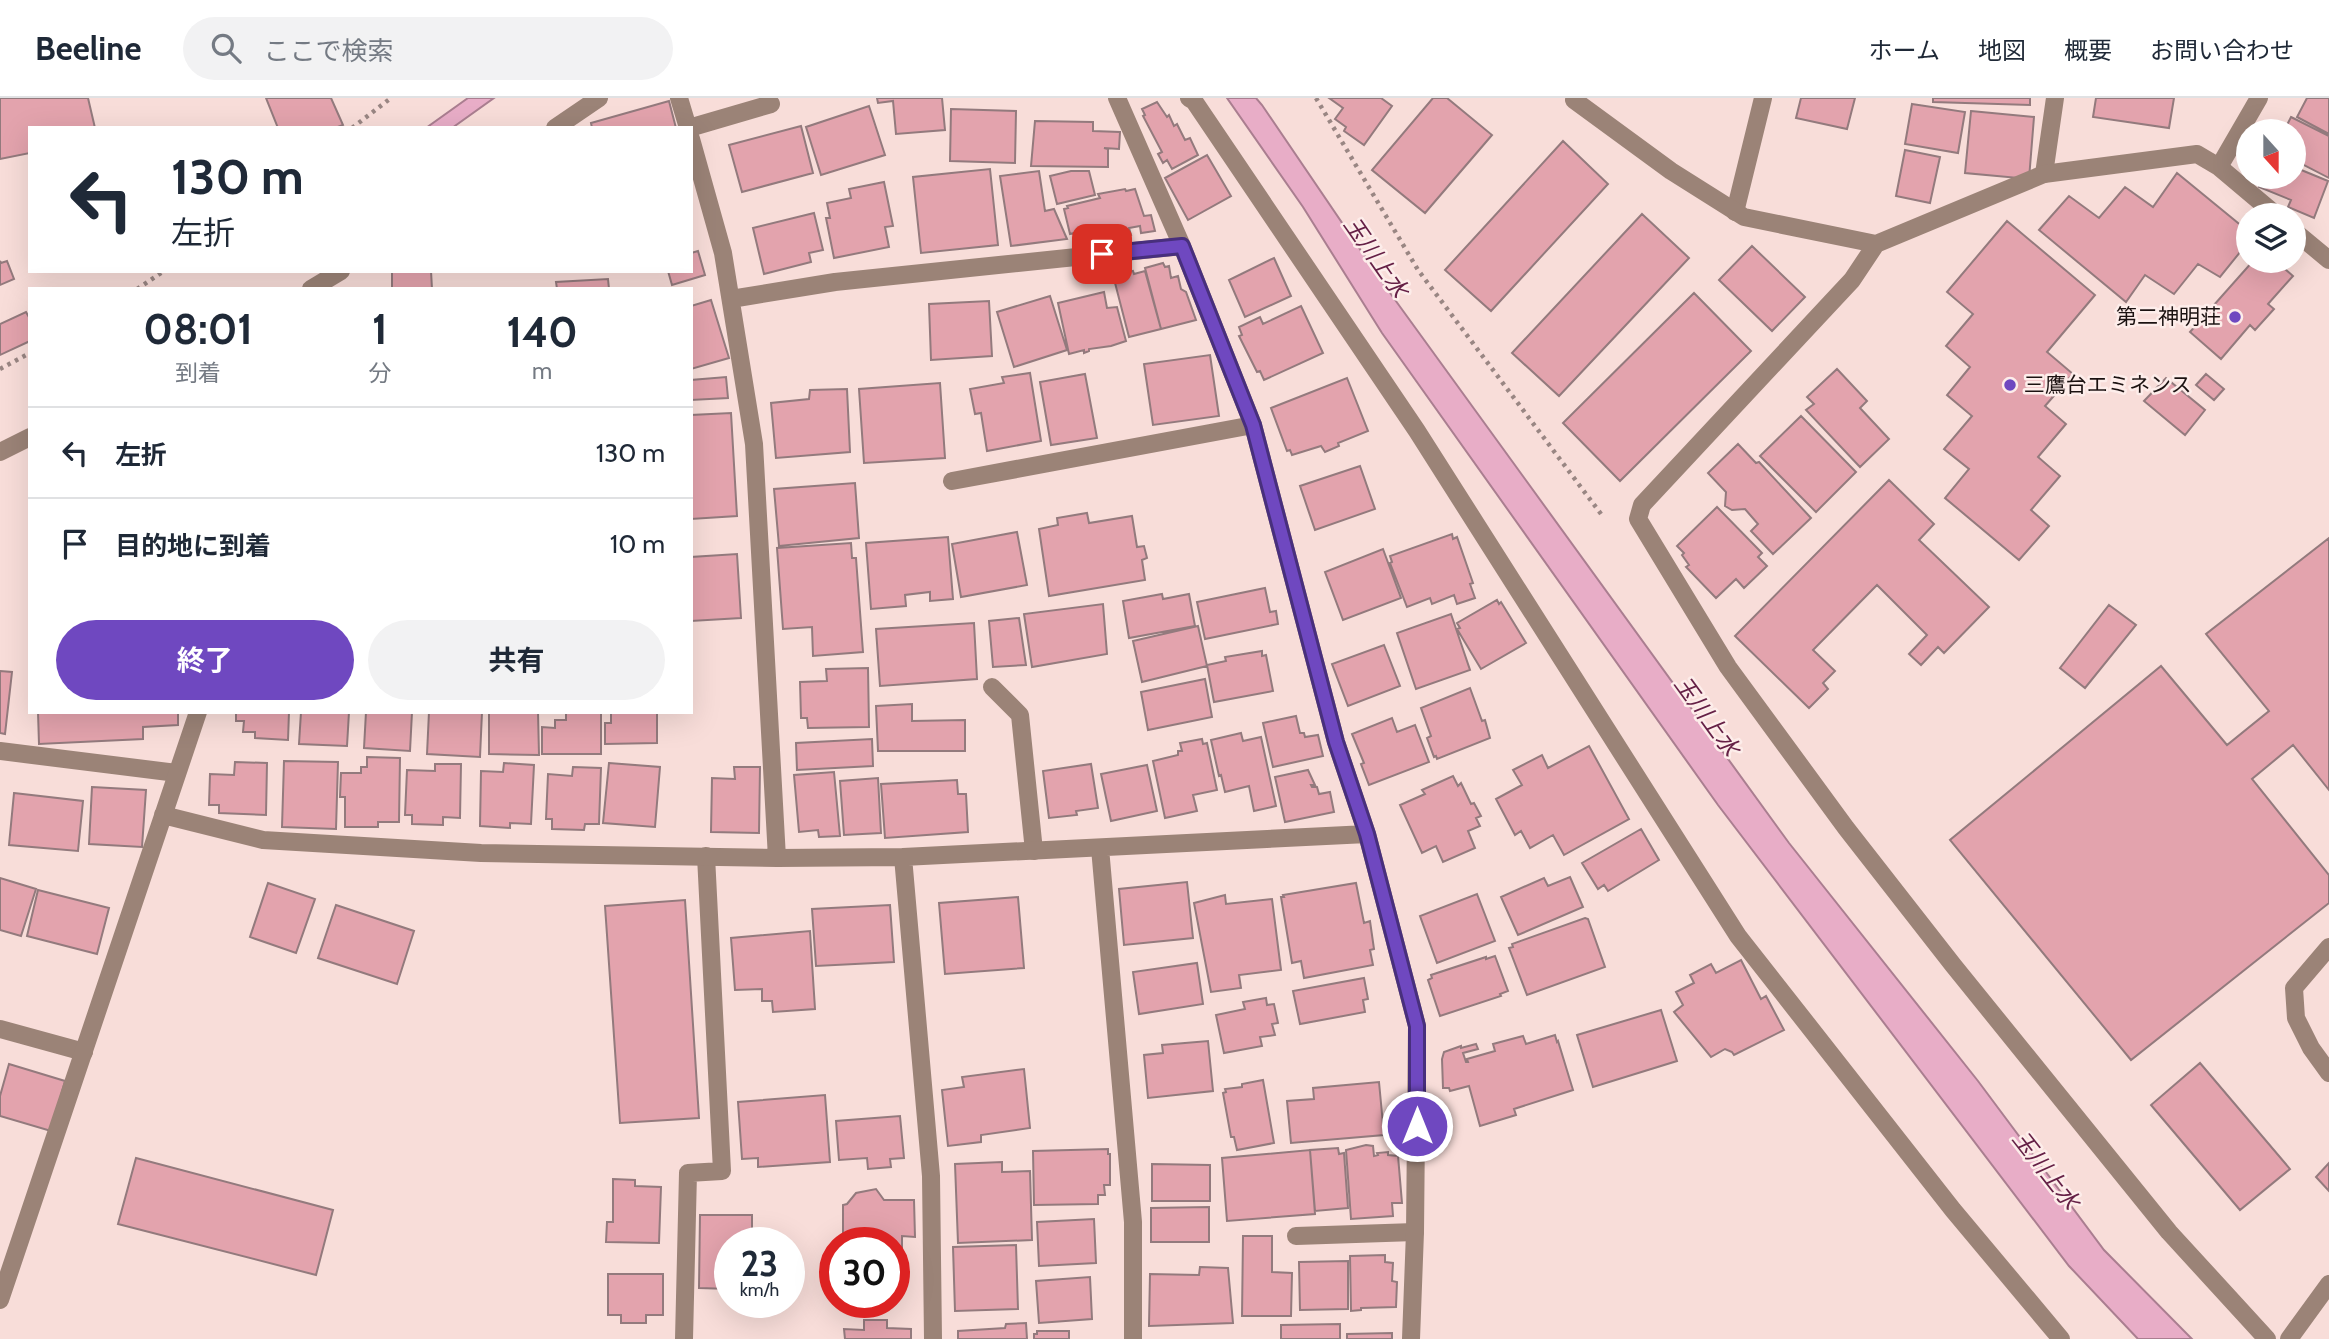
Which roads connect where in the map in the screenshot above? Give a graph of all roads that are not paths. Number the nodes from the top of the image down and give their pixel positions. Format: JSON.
{"nodes":[{"id":1,"x":599,"y":98,"type":"edge"},
{"id":2,"x":680,"y":98,"type":"edge"},
{"id":3,"x":1117,"y":98,"type":"edge"},
{"id":4,"x":1189,"y":98,"type":"edge"},
{"id":5,"x":1763,"y":98,"type":"edge"},
{"id":6,"x":2055,"y":98,"type":"edge"},
{"id":7,"x":2259,"y":98,"type":"edge"},
{"id":8,"x":1573,"y":99,"type":"edge"},
{"id":9,"x":771,"y":104,"type":"dead end"},
{"id":10,"x":558,"y":126,"type":"edge"},
{"id":11,"x":688,"y":126,"type":"edge"},
{"id":12,"x":693,"y":127,"type":"edge"},
{"id":13,"x":693,"y":146,"type":"edge"},
{"id":14,"x":2219,"y":167,"type":"junction"},
{"id":15,"x":2044,"y":174,"type":"junction"},
{"id":16,"x":2262,"y":203,"type":"edge"},
{"id":17,"x":1735,"y":212,"type":"junction"},
{"id":18,"x":2306,"y":241,"type":"edge"},
{"id":19,"x":1876,"y":244,"type":"junction"},
{"id":20,"x":1182,"y":246,"type":"junction"},
{"id":21,"x":2329,"y":260,"type":"edge"},
{"id":22,"x":338,"y":273,"type":"edge"},
{"id":23,"x":314,"y":287,"type":"edge"},
{"id":24,"x":730,"y":299,"type":"junction"},
{"id":25,"x":1253,"y":425,"type":"junction"},
{"id":26,"x":28,"y":437,"type":"edge"},
{"id":27,"x":0,"y":452,"type":"edge"},
{"id":28,"x":952,"y":481,"type":"dead end"},
{"id":29,"x":992,"y":687,"type":"dead end"},
{"id":30,"x":197,"y":714,"type":"edge"},
{"id":31,"x":0,"y":751,"type":"edge"},
{"id":32,"x":177,"y":773,"type":"junction"},
{"id":33,"x":163,"y":815,"type":"junction"},
{"id":34,"x":1367,"y":834,"type":"junction"},
{"id":35,"x":1100,"y":848,"type":"junction"},
{"id":36,"x":1034,"y":851,"type":"junction"},
{"id":37,"x":706,"y":856,"type":"junction"},
{"id":38,"x":777,"y":858,"type":"junction"},
{"id":39,"x":903,"y":858,"type":"junction"},
{"id":40,"x":2329,"y":947,"type":"edge"},
{"id":41,"x":0,"y":1029,"type":"edge"},
{"id":42,"x":84,"y":1052,"type":"junction"},
{"id":43,"x":2329,"y":1073,"type":"edge"},
{"id":44,"x":1415,"y":1232,"type":"junction"},
{"id":45,"x":1296,"y":1236,"type":"dead end"},
{"id":46,"x":2329,"y":1284,"type":"edge"},
{"id":47,"x":0,"y":1300,"type":"edge"},
{"id":48,"x":684,"y":1339,"type":"edge"},
{"id":49,"x":933,"y":1339,"type":"edge"},
{"id":50,"x":1133,"y":1339,"type":"edge"},
{"id":51,"x":1411,"y":1339,"type":"edge"},
{"id":52,"x":2062,"y":1339,"type":"edge"},
{"id":53,"x":2267,"y":1339,"type":"edge"},
{"id":54,"x":2289,"y":1339,"type":"edge"}],
"edges":[{"from":1,"to":10,"type":"street"},
{"from":2,"to":11,"type":"street"},
{"from":3,"to":20,"type":"street"},
{"from":4,"to":52,"type":"street"},
{"from":5,"to":17,"type":"street"},
{"from":6,"to":15,"type":"street"},
{"from":7,"to":14,"type":"street"},
{"from":8,"to":17,"type":"street"},
{"from":9,"to":12,"type":"street"},
{"from":13,"to":24,"type":"street"},
{"from":14,"to":15,"type":"street"},
{"from":14,"to":16,"type":"street"},
{"from":15,"to":19,"type":"street"},
{"from":17,"to":19,"type":"street"},
{"from":18,"to":21,"type":"street"},
{"from":19,"to":53,"type":"street"},
{"from":20,"to":24,"type":"street"},
{"from":20,"to":25,"type":"street"},
{"from":22,"to":23,"type":"street"},
{"from":24,"to":38,"type":"street"},
{"from":25,"to":28,"type":"street"},
{"from":25,"to":34,"type":"street"},
{"from":26,"to":27,"type":"street"},
{"from":29,"to":36,"type":"street"},
{"from":30,"to":32,"type":"street"},
{"from":31,"to":32,"type":"street"},
{"from":32,"to":33,"type":"street"},
{"from":33,"to":37,"type":"street"},
{"from":33,"to":42,"type":"street"},
{"from":34,"to":35,"type":"street"},
{"from":34,"to":44,"type":"street"},
{"from":35,"to":36,"type":"street"},
{"from":35,"to":50,"type":"street"},
{"from":36,"to":39,"type":"street"},
{"from":37,"to":38,"type":"street"},
{"from":37,"to":48,"type":"street"},
{"from":38,"to":39,"type":"street"},
{"from":39,"to":49,"type":"street"},
{"from":40,"to":43,"type":"street"},
{"from":41,"to":42,"type":"street"},
{"from":42,"to":47,"type":"street"},
{"from":44,"to":45,"type":"street"},
{"from":44,"to":51,"type":"street"},
{"from":46,"to":54,"type":"street"}]}
